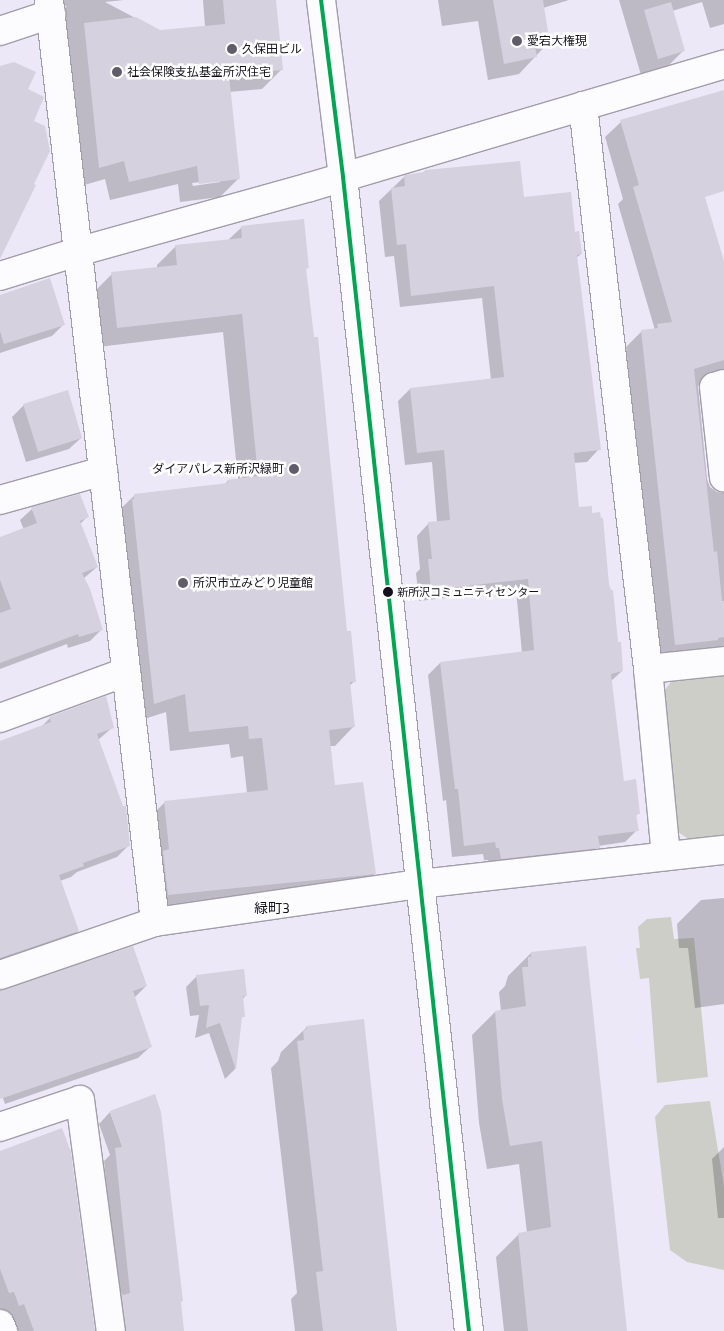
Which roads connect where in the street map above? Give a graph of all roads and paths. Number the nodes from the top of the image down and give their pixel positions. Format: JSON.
{"nodes":[{"id":1,"x":321,"y":0,"type":"edge"},
{"id":2,"x":50,"y":7,"type":"edge"},
{"id":3,"x":0,"y":31,"type":"edge"},
{"id":4,"x":724,"y":64,"type":"edge"},
{"id":5,"x":583,"y":106,"type":"junction"},
{"id":6,"x":343,"y":177,"type":"junction"},
{"id":7,"x":77,"y":252,"type":"junction"},
{"id":8,"x":0,"y":276,"type":"edge"},
{"id":9,"x":724,"y":384,"type":"edge"},
{"id":10,"x":103,"y":472,"type":"junction"},
{"id":11,"x":724,"y":478,"type":"edge"},
{"id":12,"x":0,"y":500,"type":"edge"},
{"id":13,"x":724,"y":661,"type":"edge"},
{"id":14,"x":648,"y":669,"type":"junction"},
{"id":15,"x":126,"y":672,"type":"junction"},
{"id":16,"x":0,"y":718,"type":"edge"},
{"id":17,"x":724,"y":850,"type":"edge"},
{"id":18,"x":666,"y":856,"type":"junction"},
{"id":19,"x":419,"y":884,"type":"junction"},
{"id":20,"x":159,"y":925,"type":"junction"},
{"id":21,"x":0,"y":975,"type":"edge"},
{"id":22,"x":0,"y":1127,"type":"edge"},
{"id":23,"x":0,"y":1324,"type":"edge"},
{"id":24,"x":3,"y":1331,"type":"edge"},
{"id":25,"x":111,"y":1331,"type":"edge"},
{"id":26,"x":469,"y":1331,"type":"edge"}],
"edges":[{"from":1,"to":6,"type":"street"},
{"from":2,"to":3,"type":"street"},
{"from":2,"to":7,"type":"street"},
{"from":4,"to":5,"type":"street"},
{"from":5,"to":6,"type":"street"},
{"from":5,"to":14,"type":"street"},
{"from":6,"to":7,"type":"street"},
{"from":6,"to":19,"type":"street"},
{"from":7,"to":8,"type":"street"},
{"from":7,"to":10,"type":"street"},
{"from":9,"to":11,"type":"street"},
{"from":10,"to":12,"type":"street"},
{"from":10,"to":15,"type":"street"},
{"from":13,"to":14,"type":"street"},
{"from":14,"to":18,"type":"street"},
{"from":15,"to":16,"type":"street"},
{"from":15,"to":20,"type":"street"},
{"from":17,"to":18,"type":"street"},
{"from":18,"to":19,"type":"street"},
{"from":19,"to":20,"type":"street"},
{"from":19,"to":26,"type":"street"},
{"from":20,"to":21,"type":"street"},
{"from":22,"to":25,"type":"street"},
{"from":23,"to":24,"type":"street"}]}
